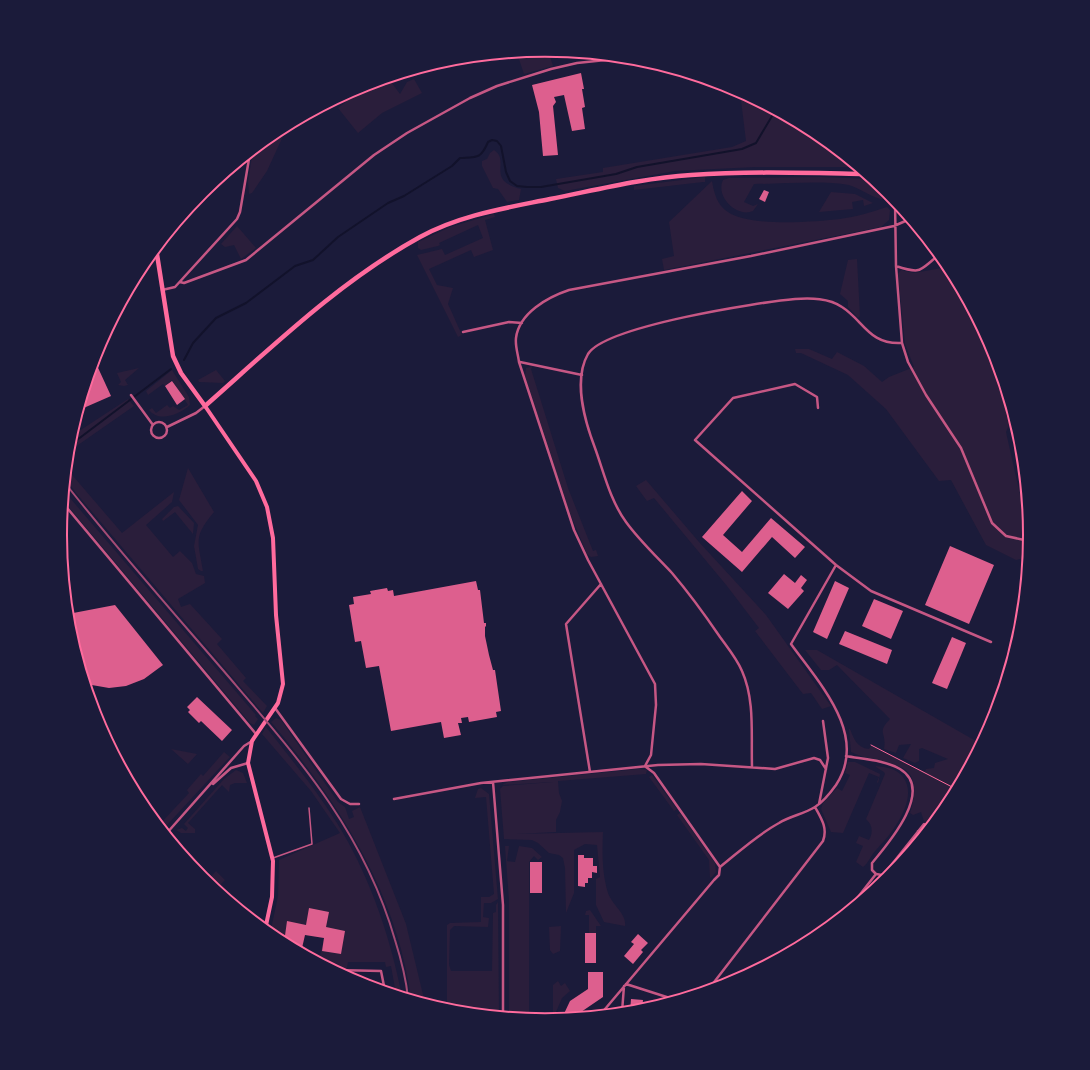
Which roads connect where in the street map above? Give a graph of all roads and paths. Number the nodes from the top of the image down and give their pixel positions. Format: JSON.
{"nodes":[{"id":1,"x":601,"y":60,"type":"edge"},
{"id":2,"x":249,"y":160,"type":"edge"},
{"id":3,"x":858,"y":174,"type":"edge"},
{"id":4,"x":895,"y":210,"type":"edge"},
{"id":5,"x":905,"y":221,"type":"edge"},
{"id":6,"x":894,"y":226,"type":"junction"},
{"id":7,"x":157,"y":256,"type":"edge"},
{"id":8,"x":935,"y":259,"type":"edge"},
{"id":9,"x":896,"y":266,"type":"junction"},
{"id":10,"x":180,"y":282,"type":"junction"},
{"id":11,"x":162,"y":290,"type":"junction"},
{"id":12,"x":522,"y":323,"type":"junction"},
{"id":13,"x":463,"y":332,"type":"dead end"},
{"id":14,"x":902,"y":343,"type":"junction"},
{"id":15,"x":519,"y":362,"type":"junction"},
{"id":16,"x":582,"y":375,"type":"junction"},
{"id":17,"x":131,"y":395,"type":"dead end"},
{"id":18,"x":205,"y":406,"type":"junction"},
{"id":19,"x":818,"y":408,"type":"dead end"},
{"id":20,"x":153,"y":424,"type":"junction"},
{"id":21,"x":167,"y":427,"type":"junction"},
{"id":22,"x":68,"y":509,"type":"edge"},
{"id":23,"x":1023,"y":540,"type":"edge"},
{"id":24,"x":836,"y":565,"type":"junction"},
{"id":25,"x":602,"y":584,"type":"junction"},
{"id":26,"x":991,"y":642,"type":"dead end"},
{"id":27,"x":275,"y":708,"type":"junction"},
{"id":28,"x":823,"y":721,"type":"dead end"},
{"id":29,"x":256,"y":734,"type":"junction"},
{"id":30,"x":252,"y":742,"type":"junction"},
{"id":31,"x":871,"y":745,"type":"dead end"},
{"id":32,"x":846,"y":756,"type":"junction"},
{"id":33,"x":248,"y":763,"type":"junction"},
{"id":34,"x":645,"y":766,"type":"junction"},
{"id":35,"x":752,"y":766,"type":"junction"},
{"id":36,"x":826,"y":769,"type":"junction"},
{"id":37,"x":590,"y":772,"type":"junction"},
{"id":38,"x":493,"y":782,"type":"junction"},
{"id":39,"x":212,"y":784,"type":"junction"},
{"id":40,"x":951,"y":786,"type":"edge"},
{"id":41,"x":394,"y":799,"type":"dead end"},
{"id":42,"x":359,"y":804,"type":"dead end"},
{"id":43,"x":819,"y":804,"type":"junction"},
{"id":44,"x":815,"y":807,"type":"junction"},
{"id":45,"x":309,"y":808,"type":"dead end"},
{"id":46,"x":924,"y":824,"type":"dead end"},
{"id":47,"x":169,"y":830,"type":"edge"},
{"id":48,"x":918,"y":831,"type":"joint"},
{"id":49,"x":897,"y":857,"type":"edge"},
{"id":50,"x":272,"y":858,"type":"junction"},
{"id":51,"x":720,"y":867,"type":"junction"},
{"id":52,"x":876,"y":874,"type":"junction"},
{"id":53,"x":881,"y":875,"type":"edge"},
{"id":54,"x":861,"y":893,"type":"edge"},
{"id":55,"x":266,"y":923,"type":"edge"},
{"id":56,"x":347,"y":970,"type":"edge"},
{"id":57,"x":714,"y":982,"type":"edge"},
{"id":58,"x":384,"y":985,"type":"edge"},
{"id":59,"x":625,"y":985,"type":"junction"},
{"id":60,"x":667,"y":997,"type":"edge"},
{"id":61,"x":623,"y":1006,"type":"edge"},
{"id":62,"x":604,"y":1009,"type":"edge"},
{"id":63,"x":503,"y":1011,"type":"edge"}],
"edges":[{"from":1,"to":10,"type":"street"},
{"from":2,"to":10,"type":"street"},
{"from":3,"to":18,"type":"main road"},
{"from":4,"to":6,"type":"street"},
{"from":5,"to":6,"type":"street"},
{"from":6,"to":9,"type":"street"},
{"from":6,"to":12,"type":"street"},
{"from":7,"to":11,"type":"main road"},
{"from":8,"to":9,"type":"street"},
{"from":9,"to":14,"type":"street"},
{"from":10,"to":11,"type":"street"},
{"from":11,"to":18,"type":"main road"},
{"from":12,"to":13,"type":"street"},
{"from":12,"to":15,"type":"street"},
{"from":14,"to":16,"type":"street"},
{"from":14,"to":23,"type":"street"},
{"from":15,"to":16,"type":"street"},
{"from":15,"to":25,"type":"street"},
{"from":16,"to":35,"type":"street"},
{"from":17,"to":20,"type":"street"},
{"from":18,"to":21,"type":"street"},
{"from":18,"to":27,"type":"main road"},
{"from":19,"to":24,"type":"street"},
{"from":20,"to":21,"type":"street"},
{"from":20,"to":21,"type":"street"},
{"from":22,"to":29,"type":"street"},
{"from":24,"to":26,"type":"street"},
{"from":24,"to":32,"type":"street"},
{"from":25,"to":34,"type":"street"},
{"from":25,"to":37,"type":"street"},
{"from":27,"to":29,"type":"main road"},
{"from":27,"to":42,"type":"street"},
{"from":28,"to":36,"type":"street"},
{"from":29,"to":30,"type":"main road"},
{"from":30,"to":33,"type":"main road"},
{"from":30,"to":39,"type":"street"},
{"from":31,"to":40,"type":"path"},
{"from":32,"to":43,"type":"street"},
{"from":32,"to":52,"type":"street"},
{"from":33,"to":39,"type":"street"},
{"from":33,"to":50,"type":"main road"},
{"from":34,"to":35,"type":"street"},
{"from":34,"to":37,"type":"street"},
{"from":34,"to":51,"type":"street"},
{"from":35,"to":36,"type":"street"},
{"from":36,"to":43,"type":"street"},
{"from":37,"to":38,"type":"street"},
{"from":38,"to":41,"type":"street"},
{"from":38,"to":63,"type":"street"},
{"from":39,"to":47,"type":"street"},
{"from":43,"to":44,"type":"street"},
{"from":44,"to":51,"type":"street"},
{"from":44,"to":57,"type":"street"},
{"from":45,"to":50,"type":"lane"},
{"from":46,"to":48,"type":"street"},
{"from":48,"to":49,"type":"street"},
{"from":50,"to":55,"type":"main road"},
{"from":51,"to":59,"type":"street"},
{"from":52,"to":53,"type":"street"},
{"from":52,"to":54,"type":"street"},
{"from":56,"to":58,"type":"street"},
{"from":59,"to":60,"type":"street"},
{"from":59,"to":61,"type":"street"},
{"from":59,"to":62,"type":"street"}]}
